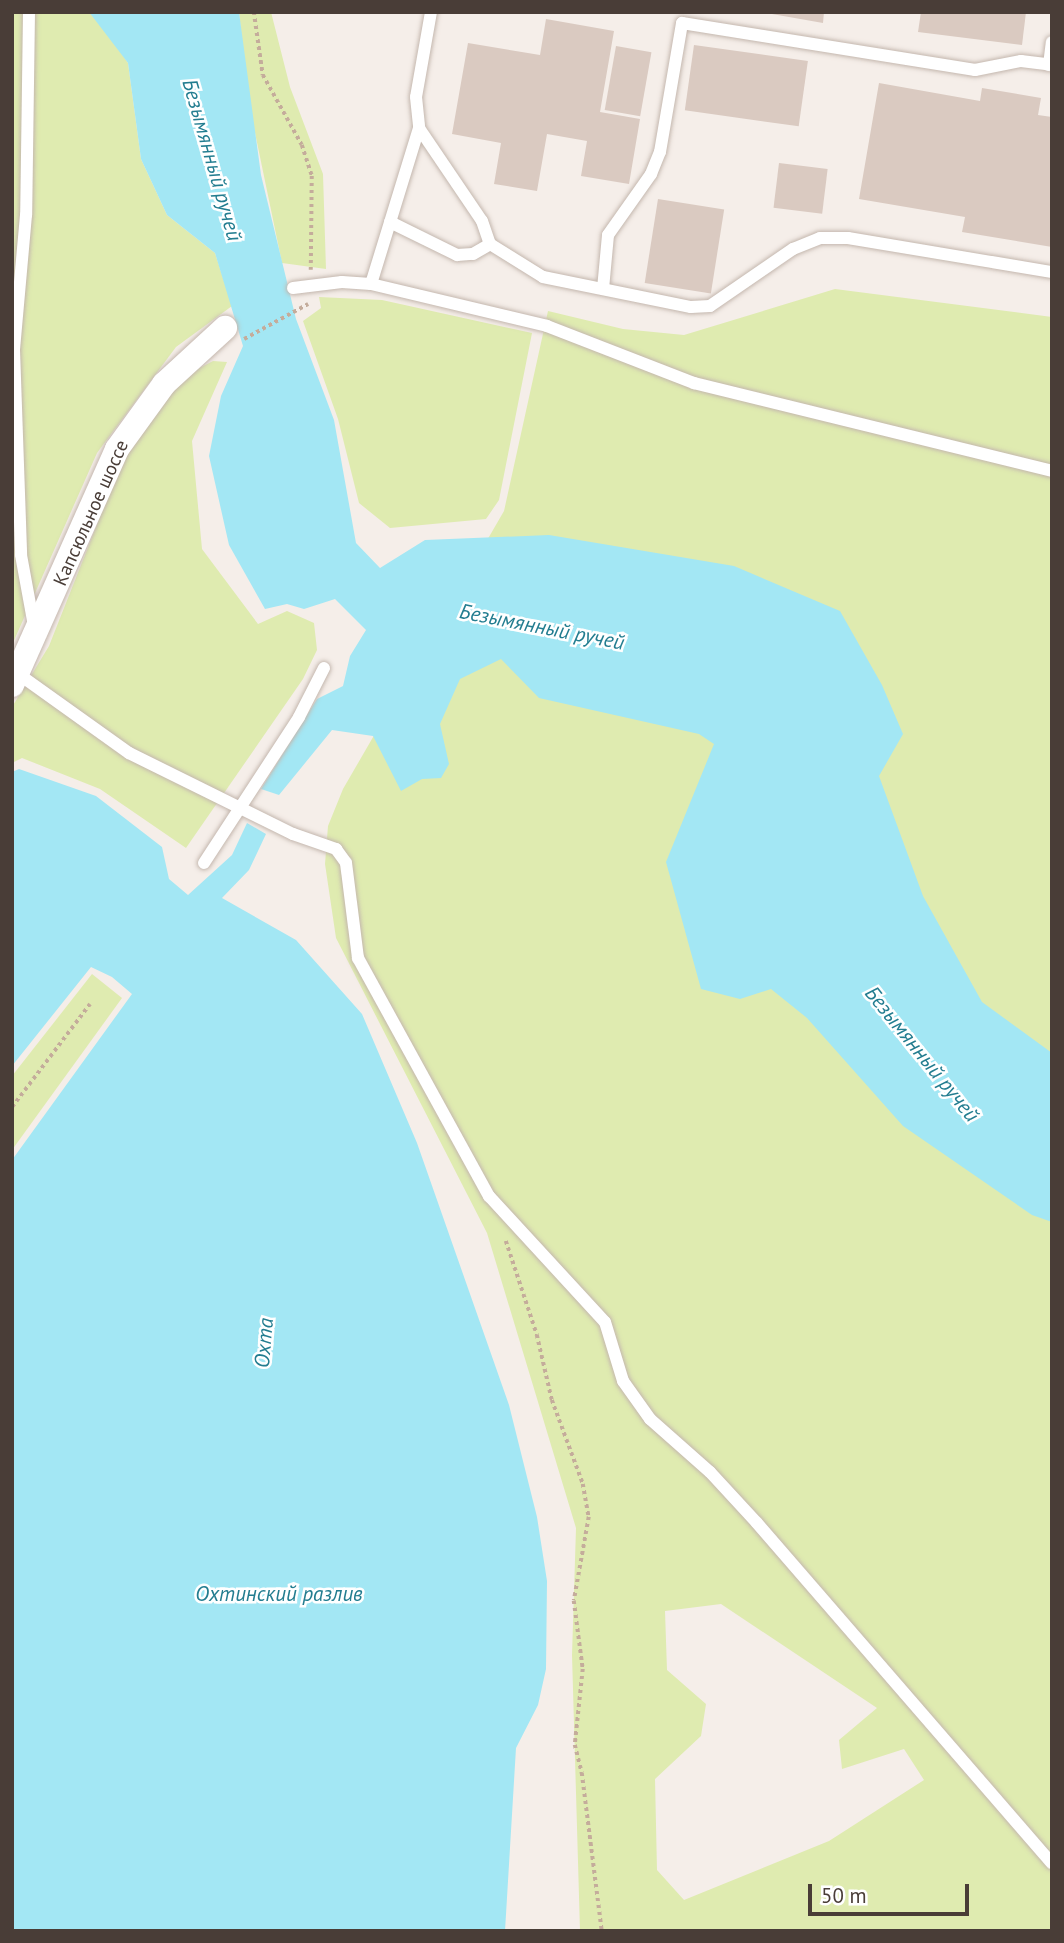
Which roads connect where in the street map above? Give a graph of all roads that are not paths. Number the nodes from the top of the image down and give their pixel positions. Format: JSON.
{"nodes":[{"id":1,"x":29,"y":12,"type":"edge"},
{"id":2,"x":431,"y":12,"type":"edge"},
{"id":3,"x":1052,"y":42,"type":"edge"},
{"id":4,"x":1050,"y":65,"type":"edge"},
{"id":5,"x":419,"y":128,"type":"junction"},
{"id":6,"x":390,"y":222,"type":"junction"},
{"id":7,"x":490,"y":244,"type":"junction"},
{"id":8,"x":1052,"y":272,"type":"edge"},
{"id":9,"x":371,"y":285,"type":"junction"},
{"id":10,"x":293,"y":288,"type":"dead end"},
{"id":11,"x":603,"y":289,"type":"junction"},
{"id":12,"x":233,"y":335,"type":"road end"},
{"id":13,"x":1052,"y":471,"type":"edge"},
{"id":14,"x":36,"y":638,"type":"junction"},
{"id":15,"x":324,"y":668,"type":"dead end"},
{"id":16,"x":16,"y":680,"type":"edge"},
{"id":17,"x":242,"y":806,"type":"junction"},
{"id":18,"x":204,"y":863,"type":"dead end"},
{"id":19,"x":1052,"y":1863,"type":"edge"}],
"edges":[{"from":1,"to":14,"type":"lane"},
{"from":2,"to":5,"type":"lane"},
{"from":3,"to":4,"type":"lane"},
{"from":4,"to":11,"type":"lane"},
{"from":5,"to":6,"type":"lane"},
{"from":5,"to":7,"type":"lane"},
{"from":6,"to":7,"type":"lane"},
{"from":6,"to":9,"type":"lane"},
{"from":7,"to":11,"type":"lane"},
{"from":8,"to":11,"type":"lane"},
{"from":9,"to":10,"type":"lane"},
{"from":9,"to":13,"type":"lane"},
{"from":12,"to":14,"type":"street","name":"Капсюльное шоссе"},
{"from":14,"to":16,"type":"street","name":"Капсюльное шоссе"},
{"from":15,"to":17,"type":"lane"},
{"from":16,"to":17,"type":"lane"},
{"from":17,"to":18,"type":"lane"},
{"from":17,"to":19,"type":"lane"}]}
